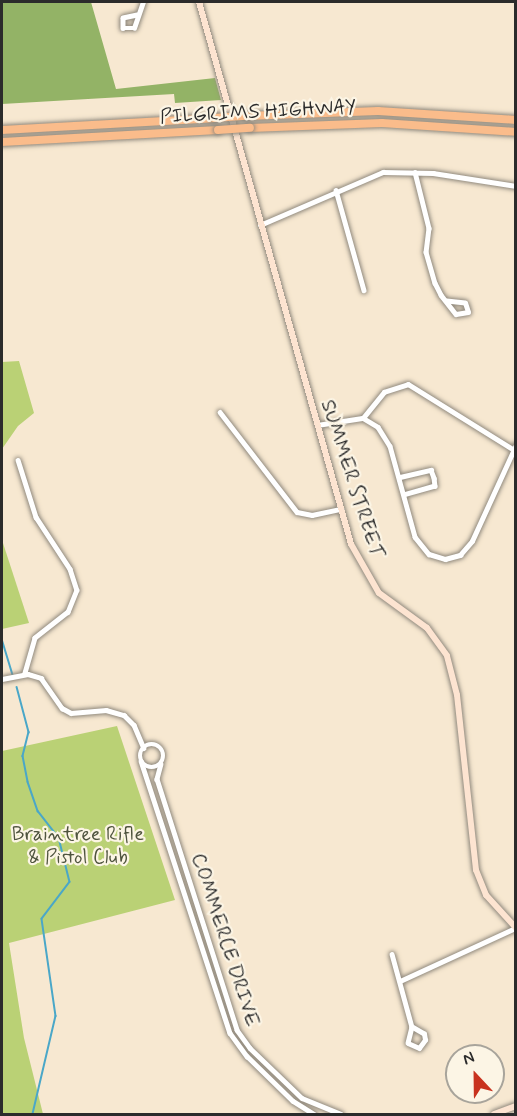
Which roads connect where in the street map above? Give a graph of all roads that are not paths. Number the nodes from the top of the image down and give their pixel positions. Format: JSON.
{"nodes":[{"id":1,"x":143,"y":2,"type":"edge"},
{"id":2,"x":199,"y":2,"type":"edge"},
{"id":3,"x":137,"y":15,"type":"dead end"},
{"id":4,"x":516,"y":120,"type":"edge"},
{"id":5,"x":2,"y":130,"type":"edge"},
{"id":6,"x":516,"y":132,"type":"edge"},
{"id":7,"x":2,"y":142,"type":"edge"},
{"id":8,"x":415,"y":172,"type":"junction"},
{"id":9,"x":516,"y":186,"type":"edge"},
{"id":10,"x":336,"y":190,"type":"junction"},
{"id":11,"x":260,"y":225,"type":"junction"},
{"id":12,"x":364,"y":290,"type":"dead end"},
{"id":13,"x":447,"y":301,"type":"junction"},
{"id":14,"x":220,"y":412,"type":"dead end"},
{"id":15,"x":363,"y":418,"type":"junction"},
{"id":16,"x":317,"y":425,"type":"junction"},
{"id":17,"x":514,"y":447,"type":"edge"},
{"id":18,"x":18,"y":460,"type":"dead end"},
{"id":19,"x":400,"y":477,"type":"junction"},
{"id":20,"x":404,"y":495,"type":"junction"},
{"id":21,"x":341,"y":509,"type":"junction"},
{"id":22,"x":24,"y":674,"type":"junction"},
{"id":23,"x":2,"y":679,"type":"edge"},
{"id":24,"x":144,"y":748,"type":"junction"},
{"id":25,"x":141,"y":761,"type":"junction"},
{"id":26,"x":161,"y":764,"type":"junction"},
{"id":27,"x":515,"y":928,"type":"edge"},
{"id":28,"x":392,"y":954,"type":"dead end"},
{"id":29,"x":400,"y":981,"type":"junction"},
{"id":30,"x":412,"y":1027,"type":"junction"},
{"id":31,"x":266,"y":1063,"type":"junction"},
{"id":32,"x":260,"y":1069,"type":"junction"},
{"id":33,"x":516,"y":1106,"type":"edge"},
{"id":34,"x":314,"y":1114,"type":"edge"},
{"id":35,"x":341,"y":1114,"type":"edge"},
{"id":36,"x":494,"y":1114,"type":"edge"}],
"edges":[{"from":1,"to":3,"type":"street"},
{"from":2,"to":11,"type":"street","name":"SUMMER STREET"},
{"from":4,"to":5,"type":"highway","name":"PILGRIMS HIGHWAY","bridge":true},
{"from":6,"to":7,"type":"highway","name":"PILGRIMS HIGHWAY","bridge":true},
{"from":8,"to":9,"type":"street"},
{"from":8,"to":10,"type":"street"},
{"from":8,"to":13,"type":"street"},
{"from":10,"to":11,"type":"street"},
{"from":10,"to":12,"type":"street"},
{"from":11,"to":16,"type":"street","name":"SUMMER STREET"},
{"from":13,"to":13,"type":"street"},
{"from":14,"to":21,"type":"street"},
{"from":15,"to":16,"type":"street"},
{"from":15,"to":17,"type":"street"},
{"from":15,"to":19,"type":"street"},
{"from":16,"to":21,"type":"street","name":"SUMMER STREET"},
{"from":17,"to":20,"type":"street"},
{"from":18,"to":22,"type":"street"},
{"from":19,"to":20,"type":"street"},
{"from":19,"to":20,"type":"street"},
{"from":21,"to":27,"type":"street","name":"SUMMER STREET"},
{"from":22,"to":23,"type":"street"},
{"from":22,"to":24,"type":"street"},
{"from":24,"to":25,"type":"street"},
{"from":24,"to":26,"type":"street"},
{"from":25,"to":26,"type":"street"},
{"from":25,"to":32,"type":"street","name":"COMMERCE DRIVE"},
{"from":26,"to":31,"type":"street","name":"COMMERCE DRIVE"},
{"from":27,"to":29,"type":"street"},
{"from":28,"to":29,"type":"street"},
{"from":29,"to":30,"type":"street"},
{"from":30,"to":30,"type":"street"},
{"from":31,"to":32,"type":"street"},
{"from":31,"to":35,"type":"street","name":"COMMERCE DRIVE"},
{"from":32,"to":34,"type":"street","name":"COMMERCE DRIVE"},
{"from":33,"to":36,"type":"street"}]}
